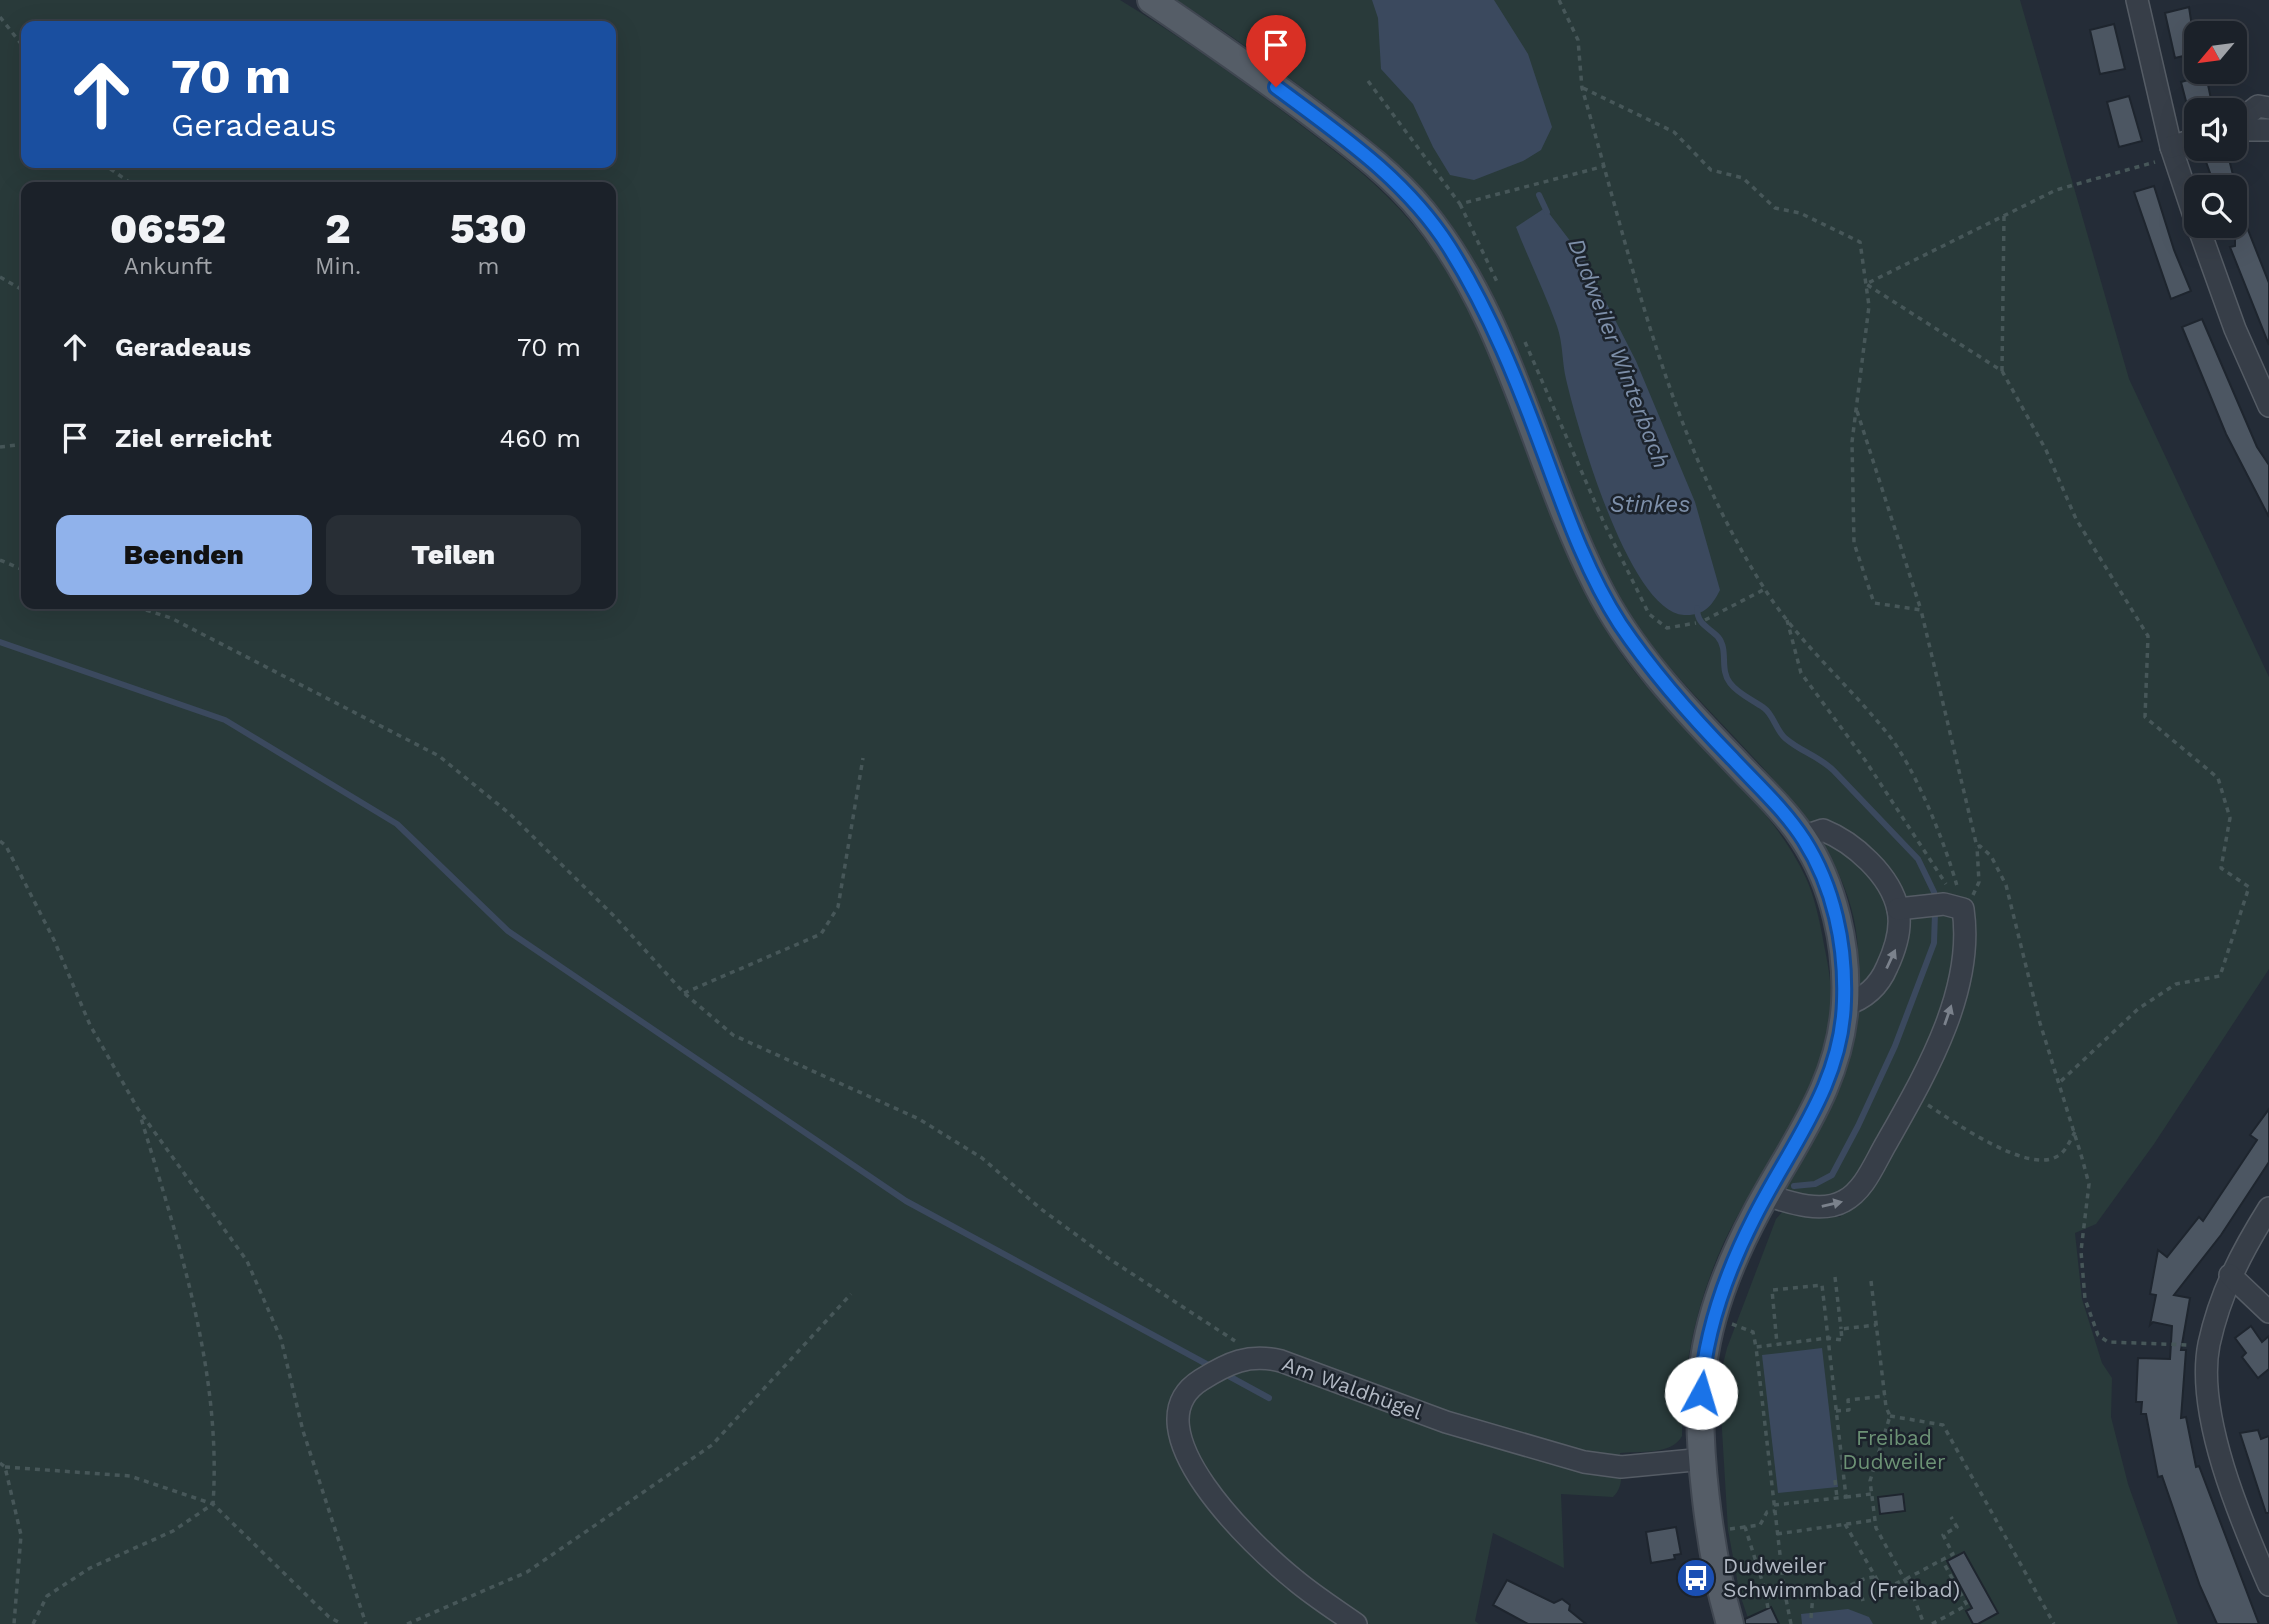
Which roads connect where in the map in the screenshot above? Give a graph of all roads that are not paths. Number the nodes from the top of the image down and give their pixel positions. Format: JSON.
{"nodes":[{"id":1,"x":1151,"y":0,"type":"edge"},
{"id":2,"x":2137,"y":0,"type":"edge"},
{"id":3,"x":2269,"y":108,"type":"edge"},
{"id":4,"x":2247,"y":115,"type":"edge"},
{"id":5,"x":2247,"y":130,"type":"edge"},
{"id":6,"x":2269,"y":130,"type":"edge"},
{"id":7,"x":2184,"y":146,"type":"edge"},
{"id":8,"x":2172,"y":152,"type":"junction"},
{"id":9,"x":2184,"y":187,"type":"edge"},
{"id":10,"x":2202,"y":238,"type":"edge"},
{"id":11,"x":2269,"y":406,"type":"edge"},
{"id":12,"x":1802,"y":837,"type":"junction"},
{"id":13,"x":1898,"y":909,"type":"junction"},
{"id":14,"x":1844,"y":1005,"type":"junction"},
{"id":15,"x":1766,"y":1195,"type":"junction"},
{"id":16,"x":2269,"y":1208,"type":"edge"},
{"id":17,"x":2230,"y":1275,"type":"junction"},
{"id":18,"x":2269,"y":1312,"type":"edge"},
{"id":19,"x":1704,"y":1459,"type":"junction"},
{"id":20,"x":2269,"y":1585,"type":"edge"},
{"id":21,"x":1356,"y":1624,"type":"edge"},
{"id":22,"x":1730,"y":1624,"type":"edge"}],
"edges":[{"from":1,"to":12,"type":"main road"},
{"from":2,"to":8,"type":"street"},
{"from":3,"to":4,"type":"street"},
{"from":5,"to":6,"type":"street"},
{"from":7,"to":8,"type":"street"},
{"from":8,"to":9,"type":"street"},
{"from":10,"to":11,"type":"street"},
{"from":12,"to":13,"type":"street"},
{"from":12,"to":14,"type":"main road"},
{"from":14,"to":13,"type":"street","one_way":true},
{"from":15,"to":13,"type":"street","one_way":true},
{"from":14,"to":15,"type":"main road"},
{"from":15,"to":19,"type":"main road"},
{"from":16,"to":17,"type":"street"},
{"from":17,"to":18,"type":"street"},
{"from":17,"to":20,"type":"street"},
{"from":19,"to":21,"type":"street","name":"Am Waldhügel"},
{"from":19,"to":22,"type":"main road"}]}
